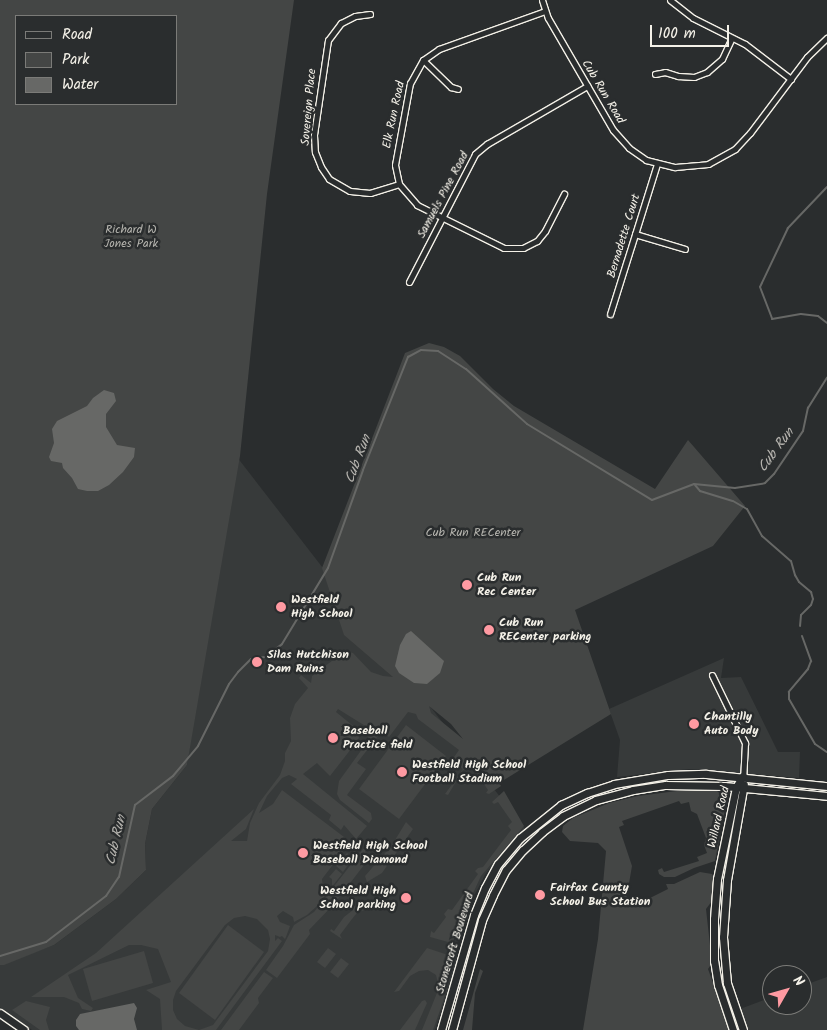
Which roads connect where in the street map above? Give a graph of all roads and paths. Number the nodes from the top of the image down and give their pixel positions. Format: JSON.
{"nodes":[{"id":1,"x":542,"y":0,"type":"edge"},
{"id":2,"x":670,"y":0,"type":"edge"},
{"id":3,"x":545,"y":12,"type":"junction"},
{"id":4,"x":370,"y":14,"type":"dead end"},
{"id":5,"x":732,"y":38,"type":"junction"},
{"id":6,"x":827,"y":38,"type":"edge"},
{"id":7,"x":423,"y":60,"type":"junction"},
{"id":8,"x":655,"y":74,"type":"dead end"},
{"id":9,"x":791,"y":79,"type":"junction"},
{"id":10,"x":587,"y":86,"type":"junction"},
{"id":11,"x":458,"y":89,"type":"dead end"},
{"id":12,"x":657,"y":164,"type":"junction"},
{"id":13,"x":399,"y":184,"type":"junction"},
{"id":14,"x":564,"y":194,"type":"dead end"},
{"id":15,"x":441,"y":218,"type":"junction"},
{"id":16,"x":635,"y":234,"type":"junction"},
{"id":17,"x":685,"y":249,"type":"dead end"},
{"id":18,"x":409,"y":282,"type":"dead end"},
{"id":19,"x":610,"y":314,"type":"dead end"},
{"id":20,"x":712,"y":675,"type":"dead end"},
{"id":21,"x":743,"y":776,"type":"junction"},
{"id":22,"x":827,"y":786,"type":"edge"},
{"id":23,"x":736,"y":787,"type":"junction"},
{"id":24,"x":745,"y":788,"type":"junction"},
{"id":25,"x":827,"y":796,"type":"edge"},
{"id":26,"x":0,"y":1012,"type":"edge"},
{"id":27,"x":24,"y":1030,"type":"edge"},
{"id":28,"x":441,"y":1030,"type":"edge"},
{"id":29,"x":452,"y":1030,"type":"edge"},
{"id":30,"x":733,"y":1030,"type":"edge"},
{"id":31,"x":743,"y":1030,"type":"edge"}],
"edges":[{"from":1,"to":3,"type":"street","name":"Cub Run Road"},
{"from":2,"to":5,"type":"street"},
{"from":3,"to":7,"type":"street","name":"Elk Run Road"},
{"from":3,"to":10,"type":"street","name":"Cub Run Road"},
{"from":4,"to":13,"type":"street","name":"Sovereign Place"},
{"from":5,"to":8,"type":"street"},
{"from":5,"to":9,"type":"street"},
{"from":6,"to":9,"type":"street","name":"Cub Run Road"},
{"from":7,"to":11,"type":"street"},
{"from":7,"to":13,"type":"street","name":"Elk Run Road"},
{"from":9,"to":12,"type":"street","name":"Cub Run Road"},
{"from":10,"to":12,"type":"street","name":"Cub Run Road"},
{"from":10,"to":15,"type":"street","name":"Samuels Pine Road"},
{"from":12,"to":16,"type":"street","name":"Bernadette Court"},
{"from":13,"to":15,"type":"street"},
{"from":14,"to":15,"type":"street"},
{"from":15,"to":18,"type":"street","name":"Samuels Pine Road"},
{"from":16,"to":17,"type":"street"},
{"from":16,"to":19,"type":"street","name":"Bernadette Court"},
{"from":20,"to":21,"type":"street"},
{"from":21,"to":22,"type":"main road","name":"Stonecroft Boulevard"},
{"from":21,"to":23,"type":"main road","name":"Willard Road"},
{"from":21,"to":24,"type":"main road","name":"Willard Road"},
{"from":21,"to":28,"type":"main road","name":"Stonecroft Boulevard"},
{"from":23,"to":24,"type":"main road","name":"Stonecroft Boulevard"},
{"from":23,"to":29,"type":"main road","name":"Stonecroft Boulevard"},
{"from":23,"to":30,"type":"main road","name":"Willard Road"},
{"from":24,"to":25,"type":"main road","name":"Stonecroft Boulevard"},
{"from":24,"to":31,"type":"main road","name":"Willard Road"},
{"from":26,"to":27,"type":"main road"}]}
